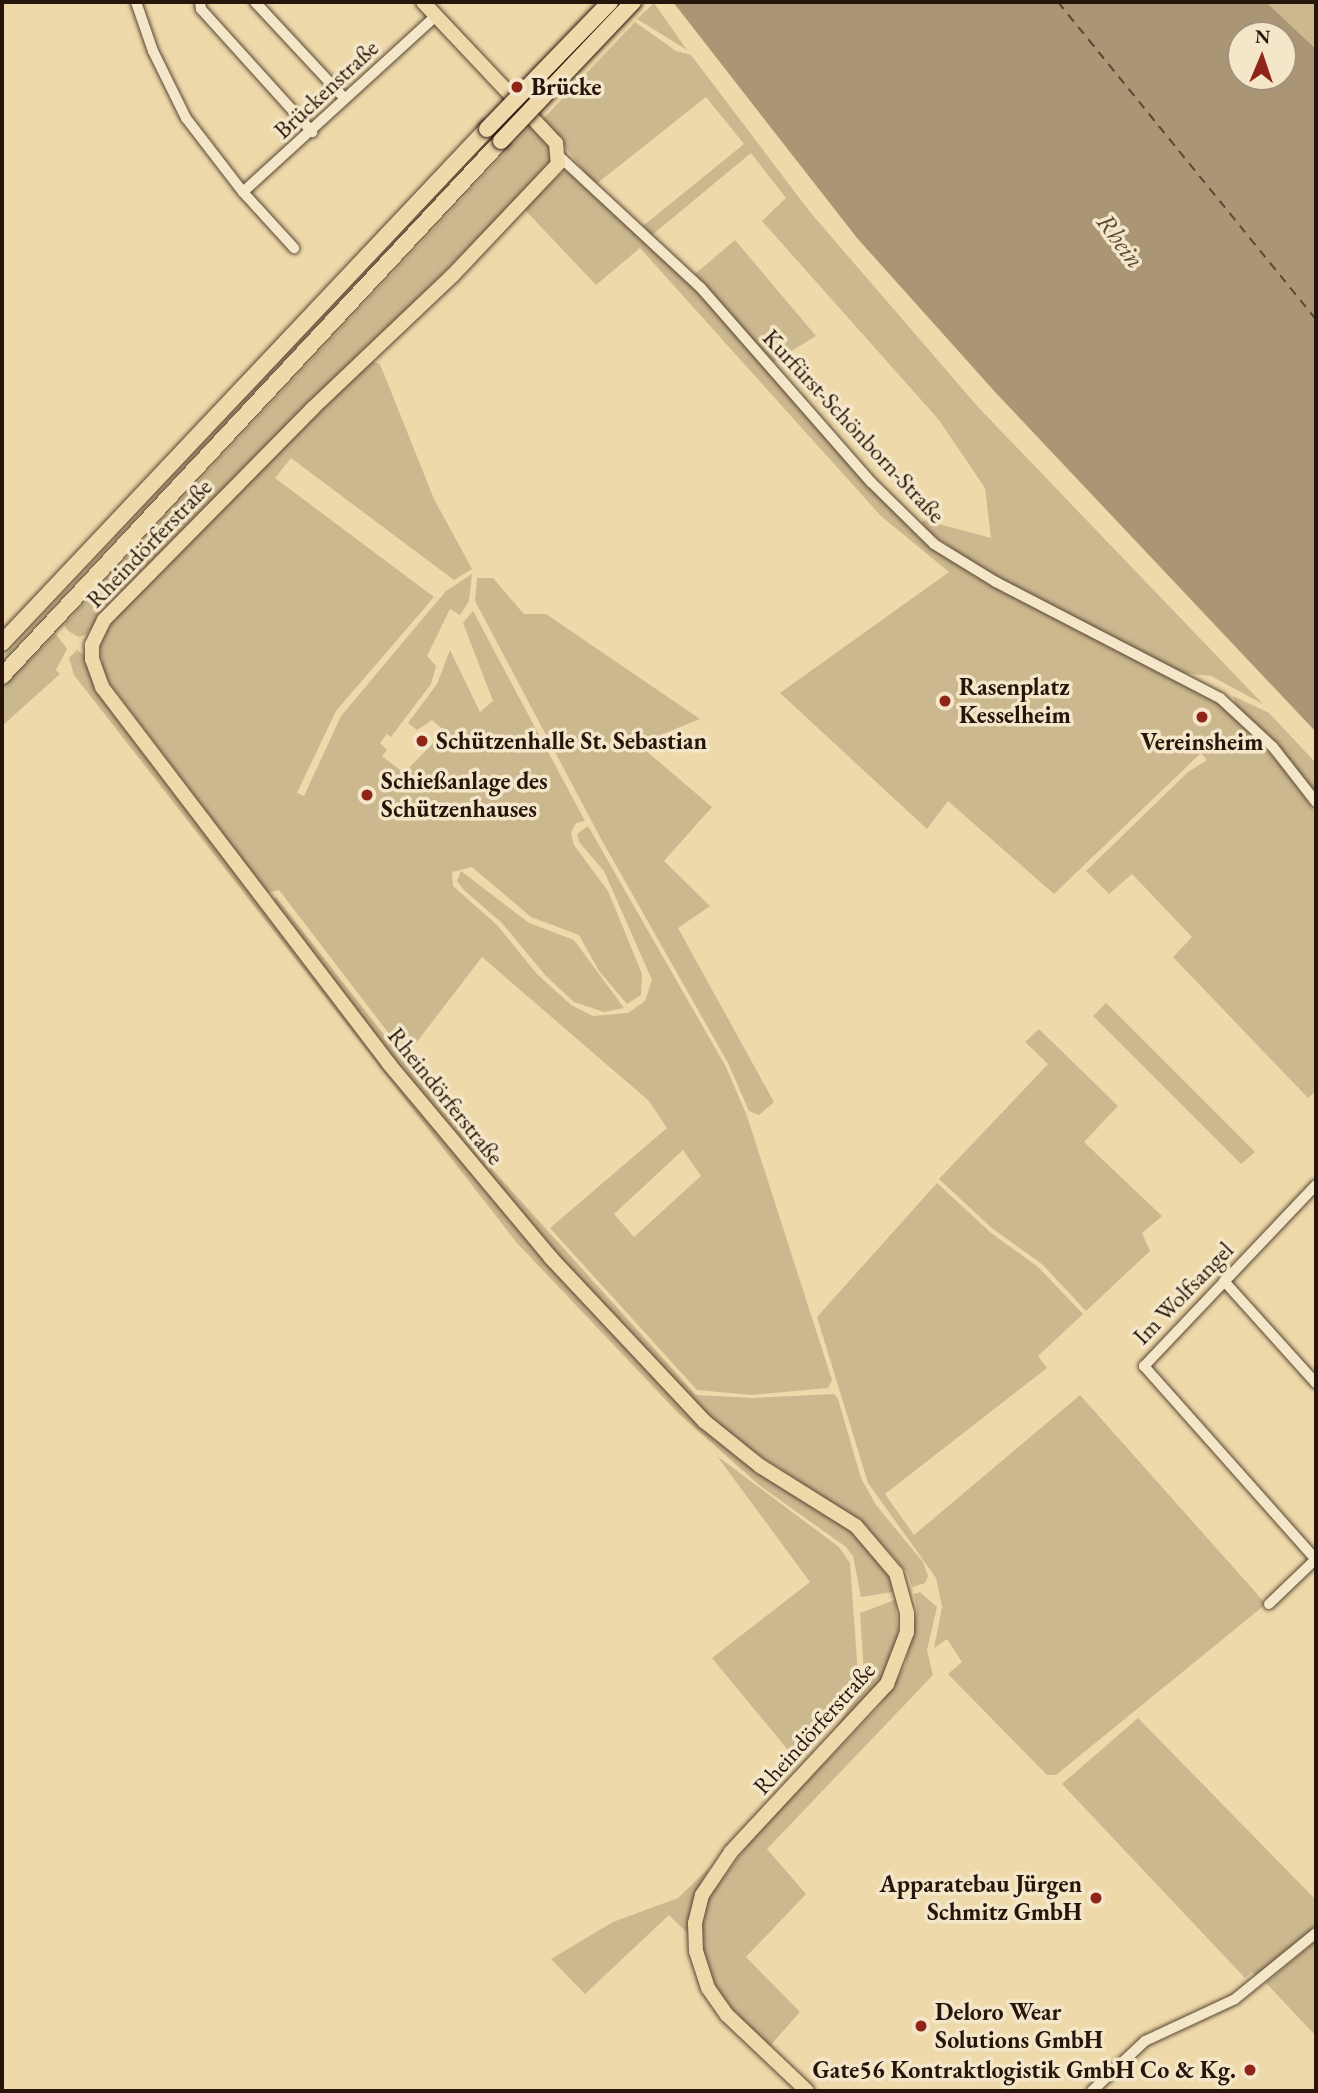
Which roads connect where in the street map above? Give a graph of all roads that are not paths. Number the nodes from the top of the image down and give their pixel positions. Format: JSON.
{"nodes":[{"id":1,"x":135,"y":2,"type":"edge"},
{"id":2,"x":200,"y":2,"type":"edge"},
{"id":3,"x":255,"y":2,"type":"edge"},
{"id":4,"x":423,"y":2,"type":"edge"},
{"id":5,"x":610,"y":2,"type":"edge"},
{"id":6,"x":633,"y":2,"type":"edge"},
{"id":7,"x":436,"y":16,"type":"junction"},
{"id":8,"x":345,"y":99,"type":"junction"},
{"id":9,"x":312,"y":132,"type":"junction"},
{"id":10,"x":560,"y":157,"type":"junction"},
{"id":11,"x":243,"y":192,"type":"junction"},
{"id":12,"x":294,"y":248,"type":"dead end"},
{"id":13,"x":2,"y":643,"type":"edge"},
{"id":14,"x":2,"y":676,"type":"edge"},
{"id":15,"x":1316,"y":802,"type":"edge"},
{"id":16,"x":1316,"y":1185,"type":"edge"},
{"id":17,"x":1224,"y":1281,"type":"junction"},
{"id":18,"x":1316,"y":1383,"type":"edge"},
{"id":19,"x":1316,"y":1559,"type":"edge"},
{"id":20,"x":1269,"y":1604,"type":"dead end"},
{"id":21,"x":1316,"y":1933,"type":"edge"},
{"id":22,"x":807,"y":2091,"type":"edge"},
{"id":23,"x":1092,"y":2091,"type":"edge"}],
"edges":[{"from":1,"to":11,"type":"street"},
{"from":2,"to":9,"type":"street"},
{"from":3,"to":8,"type":"street"},
{"from":4,"to":7,"type":"main road"},
{"from":5,"to":13,"type":"highway","bridge":true},
{"from":6,"to":14,"type":"highway","bridge":true},
{"from":7,"to":8,"type":"street","name":"Brückenstraße"},
{"from":7,"to":10,"type":"main road"},
{"from":8,"to":9,"type":"street","name":"Brückenstraße"},
{"from":9,"to":11,"type":"street","name":"Brückenstraße"},
{"from":10,"to":15,"type":"street","name":"Kurfürst-Schönborn-Straße"},
{"from":10,"to":22,"type":"main road","name":"Rheindörferstraße"},
{"from":11,"to":12,"type":"street"},
{"from":16,"to":17,"type":"street","name":"Im Wolfsangel"},
{"from":17,"to":18,"type":"street"},
{"from":17,"to":19,"type":"street","name":"Im Wolfsangel"},
{"from":19,"to":20,"type":"street"},
{"from":21,"to":23,"type":"street"}]}
